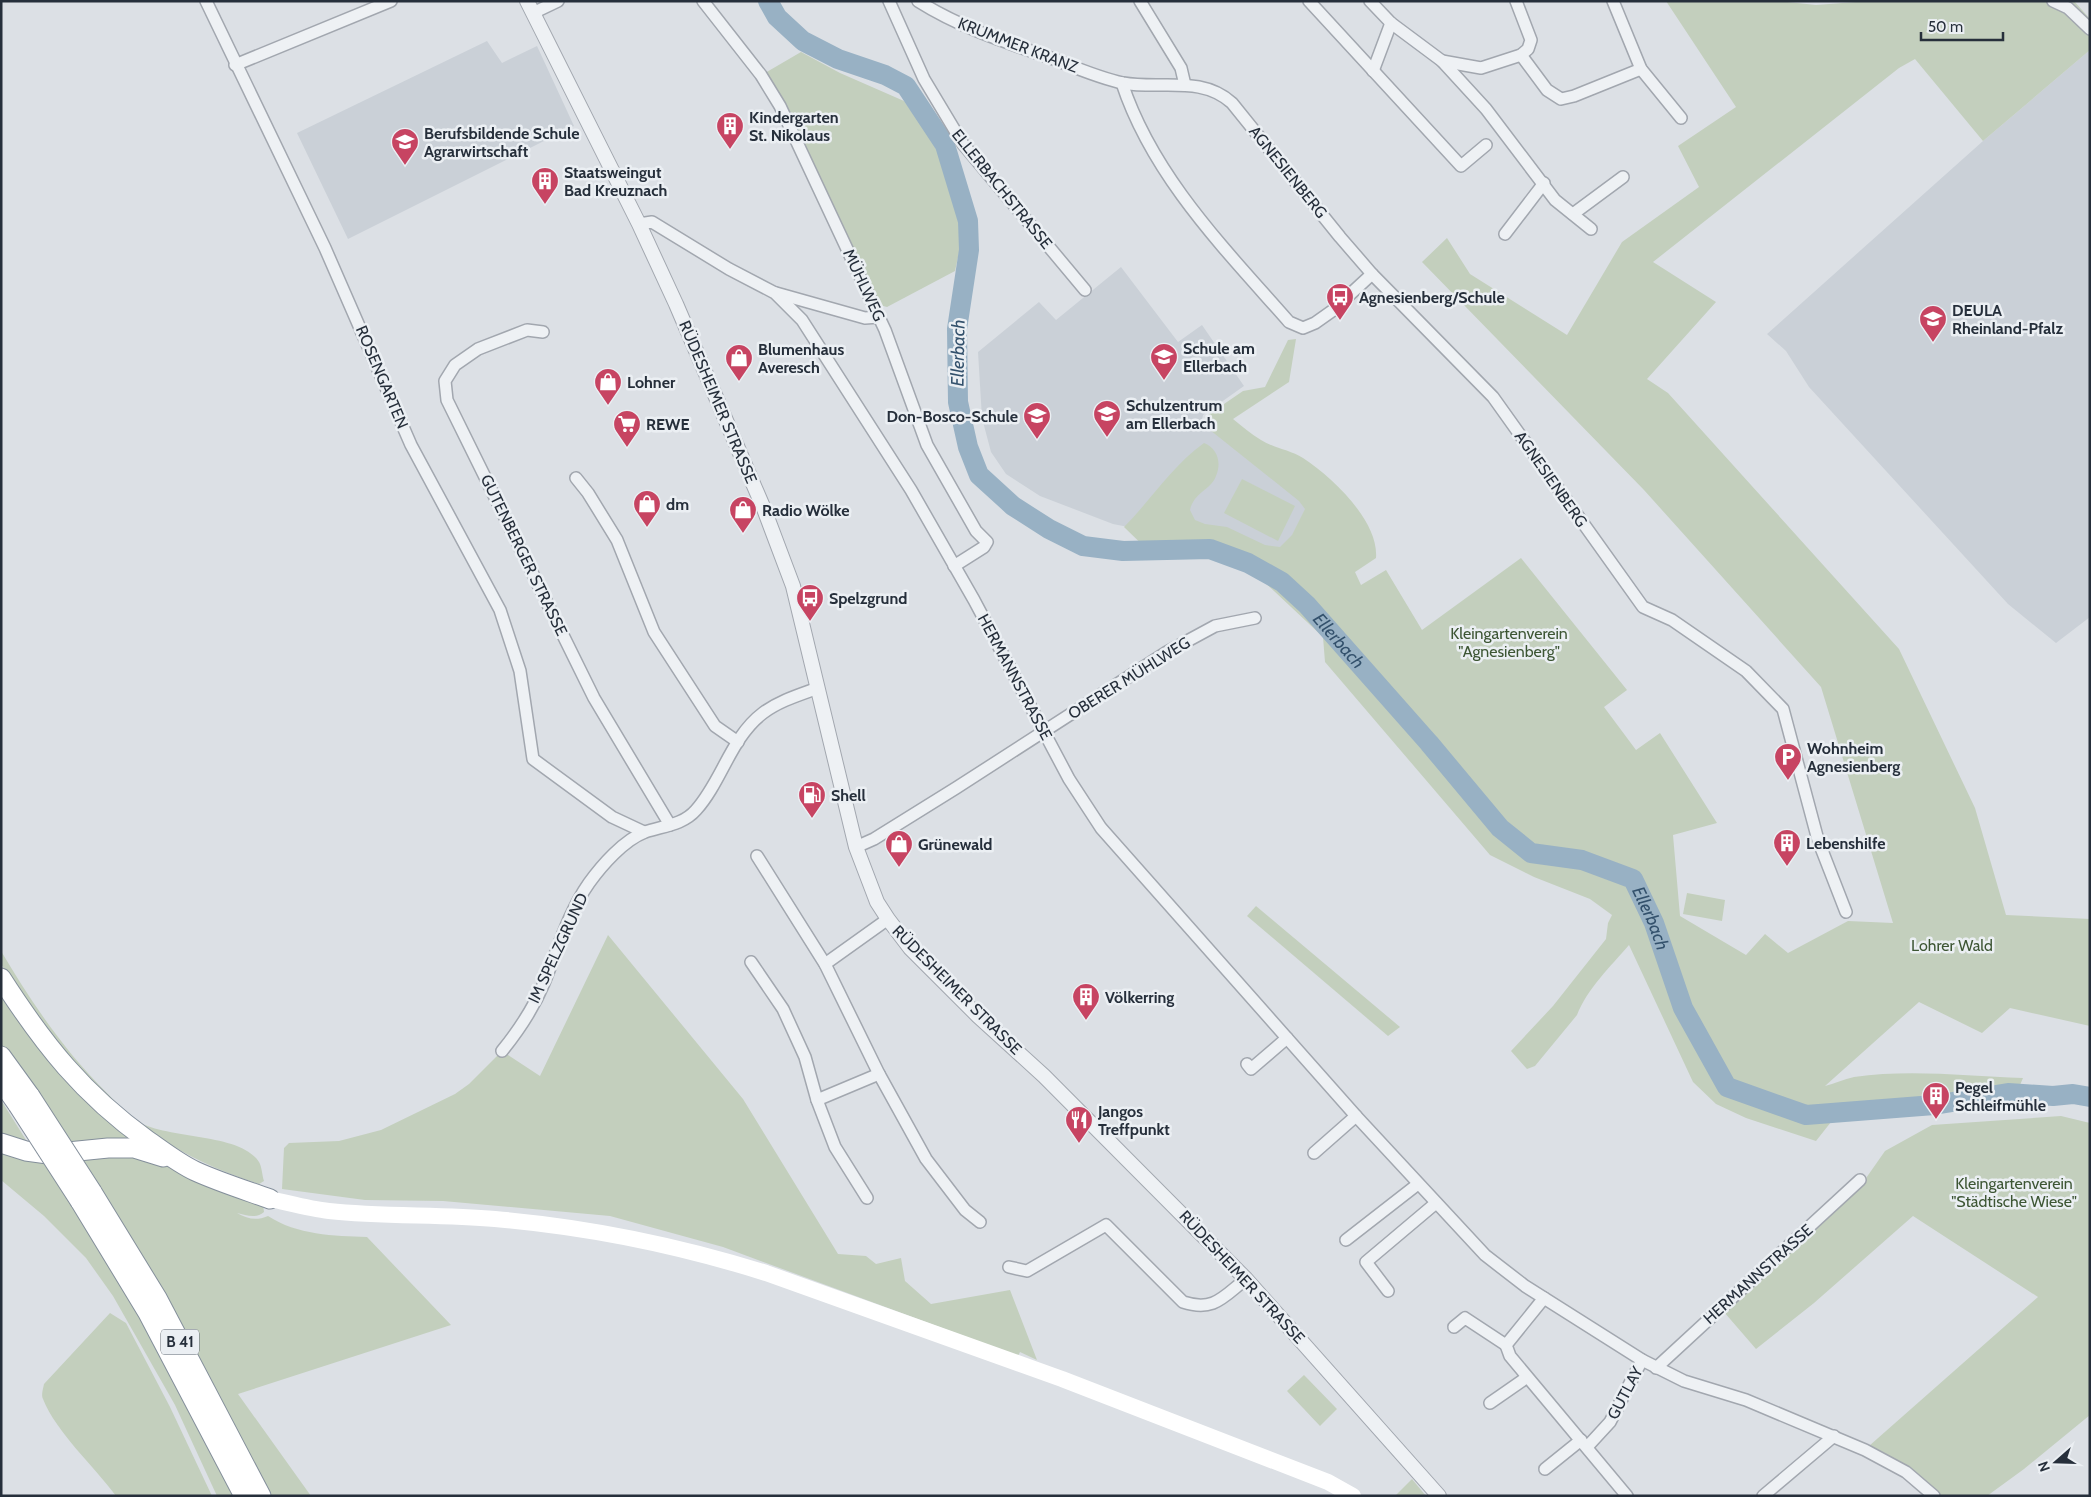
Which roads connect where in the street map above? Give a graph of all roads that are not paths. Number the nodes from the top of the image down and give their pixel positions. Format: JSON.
{"nodes":[{"id":1,"x":206,"y":1,"type":"edge"},
{"id":2,"x":390,"y":1,"type":"edge"},
{"id":3,"x":558,"y":1,"type":"edge"},
{"id":4,"x":703,"y":1,"type":"edge"},
{"id":5,"x":889,"y":1,"type":"edge"},
{"id":6,"x":918,"y":1,"type":"edge"},
{"id":7,"x":1140,"y":1,"type":"edge"},
{"id":8,"x":1310,"y":1,"type":"edge"},
{"id":9,"x":1370,"y":1,"type":"edge"},
{"id":10,"x":1516,"y":1,"type":"edge"},
{"id":11,"x":1613,"y":1,"type":"edge"},
{"id":12,"x":2052,"y":1,"type":"edge"},
{"id":13,"x":376,"y":4,"type":"edge"},
{"id":14,"x":530,"y":7,"type":"edge"},
{"id":15,"x":1391,"y":23,"type":"junction"},
{"id":16,"x":2090,"y":29,"type":"edge"},
{"id":17,"x":1521,"y":56,"type":"junction"},
{"id":18,"x":1442,"y":61,"type":"junction"},
{"id":19,"x":235,"y":64,"type":"junction"},
{"id":20,"x":1641,"y":69,"type":"junction"},
{"id":21,"x":1373,"y":71,"type":"junction"},
{"id":22,"x":1122,"y":83,"type":"junction"},
{"id":23,"x":1184,"y":85,"type":"junction"},
{"id":24,"x":1681,"y":118,"type":"dead end"},
{"id":25,"x":1486,"y":145,"type":"dead end"},
{"id":26,"x":1623,"y":177,"type":"dead end"},
{"id":27,"x":1544,"y":184,"type":"junction"},
{"id":28,"x":1572,"y":214,"type":"junction"},
{"id":29,"x":639,"y":224,"type":"junction"},
{"id":30,"x":1591,"y":229,"type":"dead end"},
{"id":31,"x":1505,"y":234,"type":"dead end"},
{"id":32,"x":1372,"y":274,"type":"junction"},
{"id":33,"x":1085,"y":290,"type":"dead end"},
{"id":34,"x":775,"y":293,"type":"junction"},
{"id":35,"x":879,"y":317,"type":"junction"},
{"id":36,"x":543,"y":332,"type":"dead end"},
{"id":37,"x":576,"y":478,"type":"dead end"},
{"id":38,"x":954,"y":566,"type":"junction"},
{"id":39,"x":1255,"y":618,"type":"dead end"},
{"id":40,"x":818,"y":688,"type":"junction"},
{"id":41,"x":1044,"y":732,"type":"junction"},
{"id":42,"x":738,"y":742,"type":"junction"},
{"id":43,"x":670,"y":825,"type":"junction"},
{"id":44,"x":644,"y":832,"type":"junction"},
{"id":45,"x":856,"y":847,"type":"junction"},
{"id":46,"x":757,"y":856,"type":"dead end"},
{"id":47,"x":1846,"y":912,"type":"dead end"},
{"id":48,"x":888,"y":919,"type":"junction"},
{"id":49,"x":751,"y":962,"type":"dead end"},
{"id":50,"x":825,"y":964,"type":"junction"},
{"id":51,"x":1,"y":978,"type":"edge"},
{"id":52,"x":1287,"y":1038,"type":"junction"},
{"id":53,"x":502,"y":1051,"type":"dead end"},
{"id":54,"x":1,"y":1056,"type":"edge"},
{"id":55,"x":1247,"y":1064,"type":"dead end"},
{"id":56,"x":878,"y":1074,"type":"junction"},
{"id":57,"x":1,"y":1081,"type":"edge"},
{"id":58,"x":24,"y":1100,"type":"junction"},
{"id":59,"x":816,"y":1100,"type":"junction"},
{"id":60,"x":1356,"y":1116,"type":"junction"},
{"id":61,"x":1,"y":1143,"type":"edge"},
{"id":62,"x":1314,"y":1153,"type":"dead end"},
{"id":63,"x":176,"y":1160,"type":"junction"},
{"id":64,"x":1860,"y":1180,"type":"dead end"},
{"id":65,"x":1418,"y":1184,"type":"junction"},
{"id":66,"x":86,"y":1196,"type":"junction"},
{"id":67,"x":867,"y":1198,"type":"dead end"},
{"id":68,"x":270,"y":1199,"type":"joint"},
{"id":69,"x":1436,"y":1203,"type":"junction"},
{"id":70,"x":980,"y":1222,"type":"dead end"},
{"id":71,"x":1346,"y":1240,"type":"dead end"},
{"id":72,"x":1009,"y":1267,"type":"dead end"},
{"id":73,"x":1246,"y":1279,"type":"junction"},
{"id":74,"x":1388,"y":1291,"type":"dead end"},
{"id":75,"x":1544,"y":1298,"type":"junction"},
{"id":76,"x":1454,"y":1327,"type":"dead end"},
{"id":77,"x":1506,"y":1345,"type":"junction"},
{"id":78,"x":1642,"y":1360,"type":"junction"},
{"id":79,"x":1656,"y":1368,"type":"junction"},
{"id":80,"x":1526,"y":1378,"type":"junction"},
{"id":81,"x":1490,"y":1403,"type":"dead end"},
{"id":82,"x":1834,"y":1436,"type":"junction"},
{"id":83,"x":1584,"y":1443,"type":"junction"},
{"id":84,"x":1545,"y":1469,"type":"dead end"},
{"id":85,"x":1438,"y":1495,"type":"edge"},
{"id":86,"x":244,"y":1496,"type":"edge"},
{"id":87,"x":261,"y":1496,"type":"edge"},
{"id":88,"x":1353,"y":1496,"type":"edge"},
{"id":89,"x":1627,"y":1496,"type":"edge"},
{"id":90,"x":1763,"y":1496,"type":"edge"},
{"id":91,"x":1934,"y":1496,"type":"edge"}],
"edges":[{"from":1,"to":19,"type":"street","name":"ROSENGARTEN"},
{"from":2,"to":13,"type":"street"},
{"from":3,"to":14,"type":"street"},
{"from":4,"to":35,"type":"street","name":"MÜHLWEG"},
{"from":5,"to":33,"type":"street","name":"ELLERBACHSTRASSE"},
{"from":6,"to":22,"type":"street","name":"KRUMMER KRANZ"},
{"from":7,"to":23,"type":"street"},
{"from":8,"to":21,"type":"street"},
{"from":9,"to":15,"type":"street"},
{"from":10,"to":17,"type":"street"},
{"from":11,"to":20,"type":"street"},
{"from":12,"to":16,"type":"street"},
{"from":13,"to":19,"type":"street"},
{"from":14,"to":29,"type":"street","name":"RÜDESHEIMER STRASSE"},
{"from":15,"to":18,"type":"street"},
{"from":15,"to":21,"type":"street"},
{"from":17,"to":18,"type":"street"},
{"from":17,"to":20,"type":"street"},
{"from":18,"to":27,"type":"street"},
{"from":19,"to":44,"type":"street","name":"ROSENGARTEN"},
{"from":20,"to":24,"type":"street"},
{"from":21,"to":25,"type":"street"},
{"from":22,"to":23,"type":"street","name":"AGNESIENBERG"},
{"from":22,"to":32,"type":"street"},
{"from":23,"to":32,"type":"street","name":"AGNESIENBERG"},
{"from":26,"to":28,"type":"street"},
{"from":27,"to":28,"type":"street"},
{"from":27,"to":31,"type":"street"},
{"from":28,"to":30,"type":"street"},
{"from":29,"to":34,"type":"street","name":"HERMANNSTRASSE"},
{"from":29,"to":40,"type":"street","name":"RÜDESHEIMER STRASSE"},
{"from":32,"to":47,"type":"street","name":"AGNESIENBERG"},
{"from":34,"to":35,"type":"street","name":"HERMANNSTRASSE"},
{"from":34,"to":38,"type":"street","name":"HERMANNSTRASSE"},
{"from":35,"to":38,"type":"street","name":"MÜHLWEG"},
{"from":36,"to":43,"type":"street","name":"GUTENBERGER STRASSE"},
{"from":37,"to":42,"type":"street"},
{"from":38,"to":41,"type":"street","name":"HERMANNSTRASSE"},
{"from":39,"to":41,"type":"street","name":"OBERER MÜHLWEG"},
{"from":40,"to":42,"type":"street","name":"IM SPELZGRUND"},
{"from":40,"to":45,"type":"street","name":"RÜDESHEIMER STRASSE"},
{"from":41,"to":45,"type":"street","name":"OBERER MÜHLWEG"},
{"from":41,"to":52,"type":"street","name":"HERMANNSTRASSE"},
{"from":42,"to":43,"type":"street","name":"IM SPELZGRUND"},
{"from":43,"to":44,"type":"street","name":"IM SPELZGRUND"},
{"from":44,"to":53,"type":"street","name":"IM SPELZGRUND"},
{"from":45,"to":48,"type":"street","name":"RÜDESHEIMER STRASSE"},
{"from":46,"to":50,"type":"street"},
{"from":48,"to":50,"type":"street"},
{"from":48,"to":73,"type":"street","name":"RÜDESHEIMER STRASSE"},
{"from":49,"to":59,"type":"street"},
{"from":50,"to":56,"type":"street"},
{"from":51,"to":63,"type":"highway"},
{"from":52,"to":55,"type":"street"},
{"from":52,"to":60,"type":"street","name":"HERMANNSTRASSE"},
{"from":54,"to":58,"type":"highway","number":"B 41"},
{"from":56,"to":59,"type":"street"},
{"from":56,"to":70,"type":"street"},
{"from":57,"to":58,"type":"highway","number":"B 41"},
{"from":58,"to":66,"type":"highway","number":"B 41","bridge":true},
{"from":59,"to":67,"type":"street"},
{"from":60,"to":62,"type":"street"},
{"from":60,"to":65,"type":"street","name":"HERMANNSTRASSE"},
{"from":61,"to":63,"type":"highway"},
{"from":63,"to":68,"type":"highway"},
{"from":64,"to":79,"type":"street","name":"HERMANNSTRASSE"},
{"from":65,"to":69,"type":"street","name":"HERMANNSTRASSE"},
{"from":65,"to":71,"type":"street"},
{"from":66,"to":86,"type":"highway","number":"B 41"},
{"from":66,"to":87,"type":"highway","number":"B 41"},
{"from":68,"to":88,"type":"main road"},
{"from":69,"to":74,"type":"street"},
{"from":69,"to":75,"type":"street","name":"HERMANNSTRASSE"},
{"from":72,"to":73,"type":"street"},
{"from":73,"to":85,"type":"street","name":"RÜDESHEIMER STRASSE"},
{"from":75,"to":77,"type":"street"},
{"from":75,"to":78,"type":"street","name":"HERMANNSTRASSE"},
{"from":76,"to":77,"type":"street"},
{"from":77,"to":80,"type":"street"},
{"from":78,"to":79,"type":"street","name":"HERMANNSTRASSE"},
{"from":78,"to":83,"type":"street","name":"GUTLAY"},
{"from":79,"to":82,"type":"street","name":"HERMANNSTRASSE"},
{"from":80,"to":81,"type":"street"},
{"from":80,"to":83,"type":"street"},
{"from":82,"to":90,"type":"street"},
{"from":82,"to":91,"type":"street","name":"HERMANNSTRASSE"},
{"from":83,"to":84,"type":"street","name":"GUTLAY"},
{"from":83,"to":89,"type":"street"}]}
